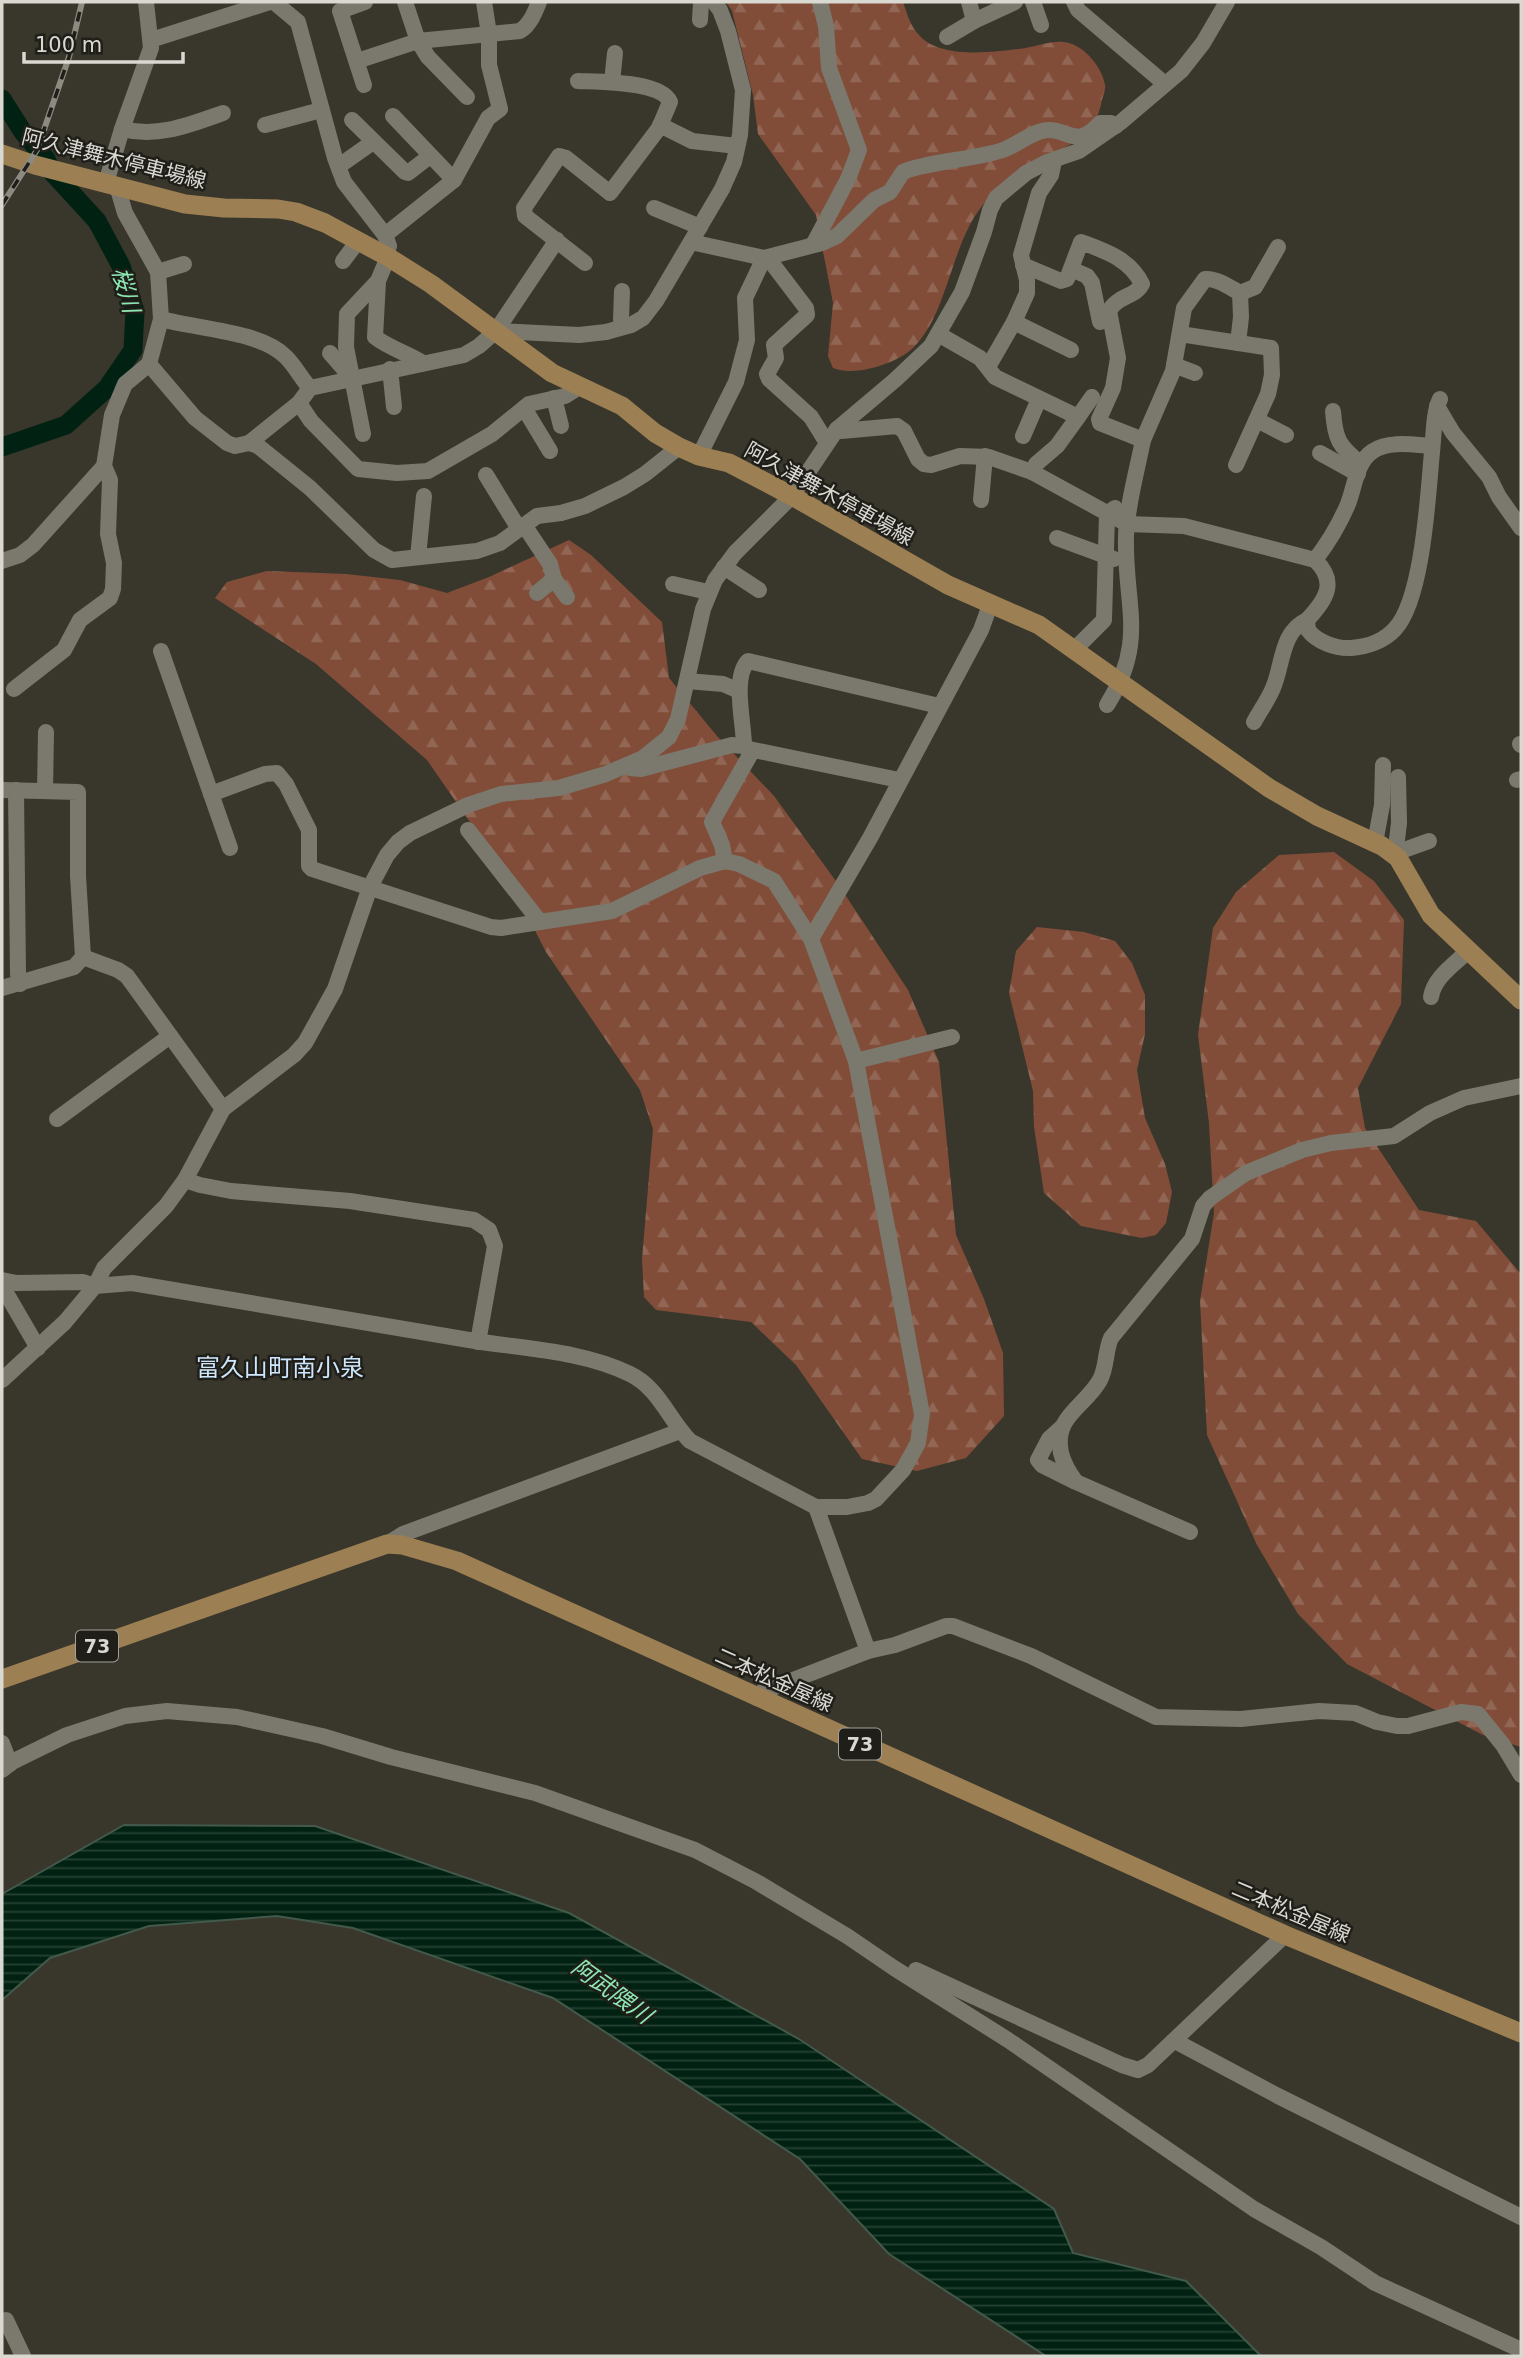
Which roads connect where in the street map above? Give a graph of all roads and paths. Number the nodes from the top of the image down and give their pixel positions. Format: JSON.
{"nodes":[{"id":1,"x":146,"y":2,"type":"edge"},
{"id":2,"x":272,"y":2,"type":"edge"},
{"id":3,"x":365,"y":2,"type":"edge"},
{"id":4,"x":405,"y":2,"type":"edge"},
{"id":5,"x":484,"y":2,"type":"edge"},
{"id":6,"x":538,"y":2,"type":"edge"},
{"id":7,"x":701,"y":2,"type":"edge"},
{"id":8,"x":714,"y":2,"type":"edge"},
{"id":9,"x":820,"y":2,"type":"edge"},
{"id":10,"x":969,"y":2,"type":"edge"},
{"id":11,"x":1015,"y":2,"type":"edge"},
{"id":12,"x":1033,"y":2,"type":"edge"},
{"id":13,"x":1074,"y":2,"type":"edge"},
{"id":14,"x":1227,"y":2,"type":"edge"},
{"id":15,"x":700,"y":20,"type":"dead end"},
{"id":16,"x":974,"y":22,"type":"junction"},
{"id":17,"x":1041,"y":24,"type":"dead end"},
{"id":18,"x":489,"y":34,"type":"junction"},
{"id":19,"x":947,"y":37,"type":"dead end"},
{"id":20,"x":151,"y":40,"type":"junction"},
{"id":21,"x":418,"y":41,"type":"junction"},
{"id":22,"x":615,"y":53,"type":"dead end"},
{"id":23,"x":357,"y":61,"type":"junction"},
{"id":24,"x":578,"y":81,"type":"dead end"},
{"id":25,"x":612,"y":82,"type":"junction"},
{"id":26,"x":1165,"y":84,"type":"junction"},
{"id":27,"x":365,"y":85,"type":"dead end"},
{"id":28,"x":467,"y":97,"type":"dead end"},
{"id":29,"x":321,"y":110,"type":"junction"},
{"id":30,"x":223,"y":113,"type":"dead end"},
{"id":31,"x":393,"y":116,"type":"dead end"},
{"id":32,"x":352,"y":120,"type":"dead end"},
{"id":33,"x":265,"y":125,"type":"dead end"},
{"id":34,"x":660,"y":125,"type":"junction"},
{"id":35,"x":1116,"y":126,"type":"junction"},
{"id":36,"x":122,"y":129,"type":"junction"},
{"id":37,"x":373,"y":142,"type":"junction"},
{"id":38,"x":737,"y":146,"type":"junction"},
{"id":39,"x":2,"y":154,"type":"edge"},
{"id":40,"x":430,"y":156,"type":"junction"},
{"id":41,"x":1054,"y":161,"type":"junction"},
{"id":42,"x":331,"y":162,"type":"junction"},
{"id":43,"x":454,"y":180,"type":"junction"},
{"id":44,"x":112,"y":185,"type":"junction"},
{"id":45,"x":654,"y":208,"type":"dead end"},
{"id":46,"x":700,"y":227,"type":"junction"},
{"id":47,"x":385,"y":235,"type":"junction"},
{"id":48,"x":557,"y":240,"type":"junction"},
{"id":49,"x":358,"y":241,"type":"junction"},
{"id":50,"x":691,"y":243,"type":"junction"},
{"id":51,"x":813,"y":245,"type":"junction"},
{"id":52,"x":1278,"y":247,"type":"dead end"},
{"id":53,"x":386,"y":256,"type":"junction"},
{"id":54,"x":764,"y":258,"type":"junction"},
{"id":55,"x":343,"y":261,"type":"dead end"},
{"id":56,"x":585,"y":263,"type":"dead end"},
{"id":57,"x":184,"y":264,"type":"dead end"},
{"id":58,"x":1023,"y":265,"type":"junction"},
{"id":59,"x":1071,"y":269,"type":"junction"},
{"id":60,"x":158,"y":272,"type":"junction"},
{"id":61,"x":378,"y":281,"type":"junction"},
{"id":62,"x":622,"y":291,"type":"dead end"},
{"id":63,"x":1240,"y":293,"type":"junction"},
{"id":64,"x":161,"y":319,"type":"junction"},
{"id":65,"x":621,"y":320,"type":"dead end"},
{"id":66,"x":1014,"y":322,"type":"junction"},
{"id":67,"x":1100,"y":322,"type":"dead end"},
{"id":68,"x":496,"y":331,"type":"junction"},
{"id":69,"x":938,"y":334,"type":"junction"},
{"id":70,"x":1180,"y":334,"type":"junction"},
{"id":71,"x":1238,"y":343,"type":"junction"},
{"id":72,"x":1071,"y":350,"type":"dead end"},
{"id":73,"x":330,"y":353,"type":"dead end"},
{"id":74,"x":423,"y":363,"type":"junction"},
{"id":75,"x":149,"y":364,"type":"junction"},
{"id":76,"x":1174,"y":365,"type":"junction"},
{"id":77,"x":988,"y":367,"type":"junction"},
{"id":78,"x":390,"y":369,"type":"junction"},
{"id":79,"x":1195,"y":373,"type":"dead end"},
{"id":80,"x":352,"y":378,"type":"junction"},
{"id":81,"x":581,"y":386,"type":"junction"},
{"id":82,"x":310,"y":388,"type":"junction"},
{"id":83,"x":1092,"y":397,"type":"dead end"},
{"id":84,"x":554,"y":398,"type":"junction"},
{"id":85,"x":1039,"y":399,"type":"junction"},
{"id":86,"x":299,"y":403,"type":"junction"},
{"id":87,"x":394,"y":407,"type":"dead end"},
{"id":88,"x":524,"y":408,"type":"junction"},
{"id":89,"x":1333,"y":411,"type":"dead end"},
{"id":90,"x":1078,"y":417,"type":"junction"},
{"id":91,"x":1257,"y":420,"type":"junction"},
{"id":92,"x":561,"y":426,"type":"dead end"},
{"id":93,"x":838,"y":429,"type":"junction"},
{"id":94,"x":363,"y":434,"type":"dead end"},
{"id":95,"x":1286,"y":435,"type":"dead end"},
{"id":96,"x":1023,"y":436,"type":"dead end"},
{"id":97,"x":1143,"y":440,"type":"junction"},
{"id":98,"x":249,"y":443,"type":"junction"},
{"id":99,"x":827,"y":443,"type":"junction"},
{"id":100,"x":1433,"y":446,"type":"junction"},
{"id":101,"x":678,"y":447,"type":"junction"},
{"id":102,"x":550,"y":452,"type":"dead end"},
{"id":103,"x":1320,"y":453,"type":"dead end"},
{"id":104,"x":699,"y":456,"type":"junction"},
{"id":105,"x":985,"y":456,"type":"junction"},
{"id":106,"x":1236,"y":465,"type":"dead end"},
{"id":107,"x":104,"y":466,"type":"junction"},
{"id":108,"x":1360,"y":469,"type":"junction"},
{"id":109,"x":1032,"y":472,"type":"junction"},
{"id":110,"x":486,"y":475,"type":"dead end"},
{"id":111,"x":424,"y":496,"type":"dead end"},
{"id":112,"x":792,"y":496,"type":"junction"},
{"id":113,"x":1131,"y":498,"type":"junction"},
{"id":114,"x":981,"y":500,"type":"dead end"},
{"id":115,"x":1107,"y":514,"type":"junction"},
{"id":116,"x":1127,"y":524,"type":"junction"},
{"id":117,"x":521,"y":527,"type":"junction"},
{"id":118,"x":1521,"y":528,"type":"edge"},
{"id":119,"x":1057,"y":538,"type":"dead end"},
{"id":120,"x":418,"y":558,"type":"junction"},
{"id":121,"x":1106,"y":558,"type":"junction"},
{"id":122,"x":1315,"y":560,"type":"junction"},
{"id":123,"x":2,"y":561,"type":"edge"},
{"id":124,"x":1127,"y":561,"type":"junction"},
{"id":125,"x":724,"y":567,"type":"junction"},
{"id":126,"x":554,"y":579,"type":"junction"},
{"id":127,"x":673,"y":584,"type":"dead end"},
{"id":128,"x":759,"y":590,"type":"dead end"},
{"id":129,"x":708,"y":592,"type":"junction"},
{"id":130,"x":537,"y":593,"type":"dead end"},
{"id":131,"x":567,"y":597,"type":"dead end"},
{"id":132,"x":990,"y":605,"type":"junction"},
{"id":133,"x":1307,"y":620,"type":"junction"},
{"id":134,"x":1074,"y":650,"type":"junction"},
{"id":135,"x":161,"y":652,"type":"dead end"},
{"id":136,"x":687,"y":681,"type":"junction"},
{"id":137,"x":1121,"y":683,"type":"junction"},
{"id":138,"x":14,"y":689,"type":"dead end"},
{"id":139,"x":740,"y":691,"type":"junction"},
{"id":140,"x":1107,"y":705,"type":"dead end"},
{"id":141,"x":939,"y":706,"type":"junction"},
{"id":142,"x":1254,"y":722,"type":"dead end"},
{"id":143,"x":46,"y":732,"type":"dead end"},
{"id":144,"x":746,"y":748,"type":"junction"},
{"id":145,"x":1383,"y":765,"type":"dead end"},
{"id":146,"x":622,"y":767,"type":"junction"},
{"id":147,"x":1398,"y":777,"type":"dead end"},
{"id":148,"x":899,"y":780,"type":"junction"},
{"id":149,"x":9,"y":790,"type":"edge"},
{"id":150,"x":45,"y":791,"type":"junction"},
{"id":151,"x":211,"y":794,"type":"junction"},
{"id":152,"x":468,"y":830,"type":"dead end"},
{"id":153,"x":1429,"y":841,"type":"dead end"},
{"id":154,"x":1375,"y":843,"type":"junction"},
{"id":155,"x":230,"y":848,"type":"dead end"},
{"id":156,"x":1395,"y":856,"type":"junction"},
{"id":157,"x":725,"y":861,"type":"junction"},
{"id":158,"x":370,"y":887,"type":"junction"},
{"id":159,"x":540,"y":922,"type":"junction"},
{"id":160,"x":811,"y":939,"type":"junction"},
{"id":161,"x":1469,"y":950,"type":"junction"},
{"id":162,"x":83,"y":957,"type":"junction"},
{"id":163,"x":20,"y":984,"type":"junction"},
{"id":164,"x":2,"y":989,"type":"edge"},
{"id":165,"x":1431,"y":997,"type":"dead end"},
{"id":166,"x":1521,"y":1000,"type":"edge"},
{"id":167,"x":170,"y":1036,"type":"junction"},
{"id":168,"x":952,"y":1037,"type":"dead end"},
{"id":169,"x":856,"y":1060,"type":"junction"},
{"id":170,"x":1521,"y":1086,"type":"edge"},
{"id":171,"x":223,"y":1109,"type":"junction"},
{"id":172,"x":57,"y":1119,"type":"dead end"},
{"id":173,"x":185,"y":1180,"type":"junction"},
{"id":174,"x":2,"y":1280,"type":"edge"},
{"id":175,"x":2,"y":1286,"type":"edge"},
{"id":176,"x":95,"y":1286,"type":"junction"},
{"id":177,"x":478,"y":1342,"type":"junction"},
{"id":178,"x":38,"y":1348,"type":"junction"},
{"id":179,"x":2,"y":1380,"type":"edge"},
{"id":180,"x":1061,"y":1428,"type":"junction"},
{"id":181,"x":680,"y":1430,"type":"junction"},
{"id":182,"x":1076,"y":1482,"type":"junction"},
{"id":183,"x":816,"y":1507,"type":"junction"},
{"id":184,"x":1190,"y":1532,"type":"dead end"},
{"id":185,"x":387,"y":1544,"type":"junction"},
{"id":186,"x":868,"y":1651,"type":"junction"},
{"id":187,"x":2,"y":1679,"type":"edge"},
{"id":188,"x":757,"y":1698,"type":"junction"},
{"id":189,"x":2,"y":1743,"type":"edge"},
{"id":190,"x":6,"y":1767,"type":"edge"},
{"id":191,"x":1521,"y":1775,"type":"edge"},
{"id":192,"x":1285,"y":1935,"type":"junction"},
{"id":193,"x":894,"y":1968,"type":"junction"},
{"id":194,"x":1521,"y":2033,"type":"edge"},
{"id":195,"x":1175,"y":2041,"type":"junction"},
{"id":196,"x":1521,"y":2217,"type":"edge"},
{"id":197,"x":6,"y":2320,"type":"dead end"},
{"id":198,"x":1521,"y":2350,"type":"edge"},
{"id":199,"x":23,"y":2356,"type":"edge"}],
"edges":[{"from":1,"to":20,"type":"street"},
{"from":2,"to":20,"type":"street"},
{"from":2,"to":29,"type":"street"},
{"from":3,"to":23,"type":"street"},
{"from":4,"to":21,"type":"street"},
{"from":5,"to":18,"type":"street"},
{"from":6,"to":18,"type":"street"},
{"from":7,"to":15,"type":"street"},
{"from":8,"to":38,"type":"street"},
{"from":9,"to":51,"type":"street"},
{"from":10,"to":16,"type":"street"},
{"from":11,"to":16,"type":"street"},
{"from":12,"to":17,"type":"street"},
{"from":13,"to":26,"type":"street"},
{"from":14,"to":26,"type":"street"},
{"from":16,"to":19,"type":"street"},
{"from":18,"to":21,"type":"street"},
{"from":18,"to":43,"type":"street"},
{"from":20,"to":36,"type":"street"},
{"from":21,"to":23,"type":"street"},
{"from":21,"to":28,"type":"street"},
{"from":22,"to":25,"type":"street"},
{"from":23,"to":27,"type":"street"},
{"from":24,"to":25,"type":"street"},
{"from":25,"to":34,"type":"street"},
{"from":26,"to":35,"type":"street"},
{"from":29,"to":33,"type":"street"},
{"from":29,"to":42,"type":"street"},
{"from":30,"to":36,"type":"street"},
{"from":31,"to":40,"type":"street"},
{"from":32,"to":37,"type":"street"},
{"from":34,"to":38,"type":"street"},
{"from":34,"to":48,"type":"street"},
{"from":35,"to":41,"type":"street"},
{"from":35,"to":51,"type":"street"},
{"from":36,"to":44,"type":"street"},
{"from":37,"to":40,"type":"street"},
{"from":37,"to":42,"type":"street"},
{"from":38,"to":46,"type":"street"},
{"from":39,"to":44,"type":"main road","name":"阿久津舞木停車場線"},
{"from":40,"to":43,"type":"street"},
{"from":41,"to":58,"type":"street"},
{"from":41,"to":69,"type":"street"},
{"from":42,"to":47,"type":"street"},
{"from":43,"to":47,"type":"street"},
{"from":44,"to":49,"type":"main road","name":"阿久津舞木停車場線"},
{"from":44,"to":60,"type":"street"},
{"from":45,"to":46,"type":"street"},
{"from":46,"to":50,"type":"street"},
{"from":47,"to":53,"type":"street"},
{"from":48,"to":56,"type":"street"},
{"from":48,"to":68,"type":"street"},
{"from":49,"to":53,"type":"main road","name":"阿久津舞木停車場線"},
{"from":49,"to":55,"type":"street"},
{"from":50,"to":54,"type":"street"},
{"from":50,"to":68,"type":"street"},
{"from":51,"to":54,"type":"street"},
{"from":52,"to":63,"type":"street"},
{"from":53,"to":61,"type":"street"},
{"from":53,"to":68,"type":"main road","name":"阿久津舞木停車場線"},
{"from":54,"to":99,"type":"street"},
{"from":54,"to":104,"type":"street"},
{"from":57,"to":60,"type":"street"},
{"from":58,"to":59,"type":"street"},
{"from":58,"to":66,"type":"street"},
{"from":59,"to":67,"type":"street"},
{"from":59,"to":97,"type":"street"},
{"from":60,"to":64,"type":"street"},
{"from":61,"to":74,"type":"street"},
{"from":61,"to":80,"type":"street"},
{"from":62,"to":65,"type":"street"},
{"from":63,"to":70,"type":"street"},
{"from":63,"to":71,"type":"street"},
{"from":64,"to":75,"type":"street"},
{"from":64,"to":82,"type":"street"},
{"from":66,"to":72,"type":"street"},
{"from":66,"to":77,"type":"street"},
{"from":68,"to":74,"type":"street"},
{"from":68,"to":81,"type":"main road","name":"阿久津舞木停車場線"},
{"from":69,"to":77,"type":"street"},
{"from":69,"to":93,"type":"street"},
{"from":70,"to":71,"type":"street"},
{"from":70,"to":76,"type":"street"},
{"from":71,"to":91,"type":"street"},
{"from":73,"to":80,"type":"street"},
{"from":74,"to":78,"type":"street"},
{"from":75,"to":98,"type":"street"},
{"from":75,"to":107,"type":"street"},
{"from":76,"to":79,"type":"street"},
{"from":76,"to":97,"type":"street"},
{"from":77,"to":85,"type":"street"},
{"from":78,"to":80,"type":"street"},
{"from":78,"to":87,"type":"street"},
{"from":80,"to":82,"type":"street"},
{"from":80,"to":94,"type":"street"},
{"from":81,"to":84,"type":"street"},
{"from":81,"to":101,"type":"main road","name":"阿久津舞木停車場線"},
{"from":82,"to":86,"type":"street"},
{"from":83,"to":90,"type":"street"},
{"from":84,"to":88,"type":"street"},
{"from":84,"to":92,"type":"street"},
{"from":85,"to":90,"type":"street"},
{"from":85,"to":96,"type":"street"},
{"from":86,"to":88,"type":"street"},
{"from":86,"to":98,"type":"street"},
{"from":88,"to":102,"type":"street"},
{"from":89,"to":108,"type":"street"},
{"from":90,"to":109,"type":"street"},
{"from":91,"to":95,"type":"street"},
{"from":91,"to":106,"type":"street"},
{"from":93,"to":99,"type":"street"},
{"from":93,"to":105,"type":"street"},
{"from":97,"to":113,"type":"street"},
{"from":98,"to":120,"type":"street"},
{"from":99,"to":112,"type":"street"},
{"from":100,"to":108,"type":"street"},
{"from":100,"to":118,"type":"street"},
{"from":100,"to":133,"type":"street"},
{"from":101,"to":104,"type":"main road","name":"阿久津舞木停車場線"},
{"from":101,"to":117,"type":"street"},
{"from":103,"to":108,"type":"street"},
{"from":104,"to":112,"type":"main road","name":"阿久津舞木停車場線"},
{"from":105,"to":109,"type":"street"},
{"from":105,"to":114,"type":"street"},
{"from":107,"to":123,"type":"street"},
{"from":107,"to":138,"type":"street"},
{"from":108,"to":122,"type":"street"},
{"from":109,"to":115,"type":"street"},
{"from":110,"to":117,"type":"street"},
{"from":111,"to":120,"type":"street"},
{"from":112,"to":125,"type":"street"},
{"from":112,"to":132,"type":"main road","name":"阿久津舞木停車場線"},
{"from":113,"to":115,"type":"street"},
{"from":113,"to":116,"type":"street"},
{"from":115,"to":116,"type":"street"},
{"from":115,"to":121,"type":"street"},
{"from":116,"to":122,"type":"street"},
{"from":116,"to":124,"type":"street"},
{"from":117,"to":120,"type":"street"},
{"from":117,"to":126,"type":"street"},
{"from":119,"to":121,"type":"street"},
{"from":121,"to":124,"type":"street"},
{"from":121,"to":134,"type":"street"},
{"from":122,"to":133,"type":"street"},
{"from":124,"to":137,"type":"street"},
{"from":125,"to":128,"type":"street"},
{"from":125,"to":129,"type":"street"},
{"from":126,"to":130,"type":"street"},
{"from":126,"to":131,"type":"street"},
{"from":127,"to":129,"type":"street"},
{"from":129,"to":136,"type":"street"},
{"from":132,"to":134,"type":"main road","name":"阿久津舞木停車場線"},
{"from":132,"to":141,"type":"street"},
{"from":133,"to":142,"type":"street"},
{"from":134,"to":137,"type":"main road","name":"阿久津舞木停車場線"},
{"from":135,"to":151,"type":"street"},
{"from":136,"to":139,"type":"street"},
{"from":136,"to":146,"type":"street"},
{"from":137,"to":140,"type":"street"},
{"from":137,"to":154,"type":"main road","name":"阿久津舞木停車場線"},
{"from":139,"to":141,"type":"street"},
{"from":139,"to":144,"type":"street"},
{"from":141,"to":148,"type":"street"},
{"from":143,"to":150,"type":"street"},
{"from":144,"to":146,"type":"street"},
{"from":144,"to":148,"type":"street"},
{"from":144,"to":157,"type":"street"},
{"from":145,"to":154,"type":"street"},
{"from":146,"to":158,"type":"street"},
{"from":147,"to":156,"type":"street"},
{"from":148,"to":160,"type":"street"},
{"from":149,"to":150,"type":"street"},
{"from":149,"to":163,"type":"street"},
{"from":150,"to":162,"type":"street"},
{"from":151,"to":155,"type":"street"},
{"from":151,"to":158,"type":"street"},
{"from":152,"to":159,"type":"street"},
{"from":153,"to":156,"type":"street"},
{"from":154,"to":156,"type":"main road","name":"阿久津舞木停車場線"},
{"from":156,"to":161,"type":"main road","name":"阿久津舞木停車場線"},
{"from":157,"to":159,"type":"street"},
{"from":157,"to":160,"type":"street"},
{"from":158,"to":159,"type":"street"},
{"from":158,"to":171,"type":"street"},
{"from":160,"to":169,"type":"street"},
{"from":161,"to":165,"type":"street"},
{"from":161,"to":166,"type":"main road","name":"阿久津舞木停車場線"},
{"from":162,"to":163,"type":"street"},
{"from":162,"to":167,"type":"street"},
{"from":163,"to":164,"type":"street"},
{"from":167,"to":171,"type":"street"},
{"from":167,"to":172,"type":"street"},
{"from":168,"to":169,"type":"street"},
{"from":169,"to":183,"type":"street"},
{"from":170,"to":180,"type":"street"},
{"from":171,"to":173,"type":"street"},
{"from":173,"to":176,"type":"street"},
{"from":173,"to":177,"type":"street"},
{"from":174,"to":176,"type":"street"},
{"from":175,"to":178,"type":"street"},
{"from":176,"to":177,"type":"street"},
{"from":176,"to":178,"type":"street"},
{"from":177,"to":181,"type":"street"},
{"from":178,"to":179,"type":"street"},
{"from":180,"to":182,"type":"street"},
{"from":180,"to":182,"type":"street"},
{"from":181,"to":183,"type":"street"},
{"from":181,"to":185,"type":"street"},
{"from":182,"to":184,"type":"street"},
{"from":183,"to":186,"type":"street"},
{"from":185,"to":187,"type":"main road","name":"二本松金屋線","number":"73"},
{"from":185,"to":188,"type":"main road","name":"二本松金屋線","number":"73"},
{"from":186,"to":188,"type":"street"},
{"from":186,"to":191,"type":"street"},
{"from":188,"to":192,"type":"main road","name":"二本松金屋線","number":"73"},
{"from":189,"to":190,"type":"street"},
{"from":190,"to":193,"type":"street"},
{"from":192,"to":194,"type":"main road","name":"二本松金屋線","number":"73"},
{"from":192,"to":195,"type":"street"},
{"from":193,"to":195,"type":"street"},
{"from":193,"to":198,"type":"street"},
{"from":195,"to":196,"type":"street"},
{"from":197,"to":199,"type":"street"}]}
